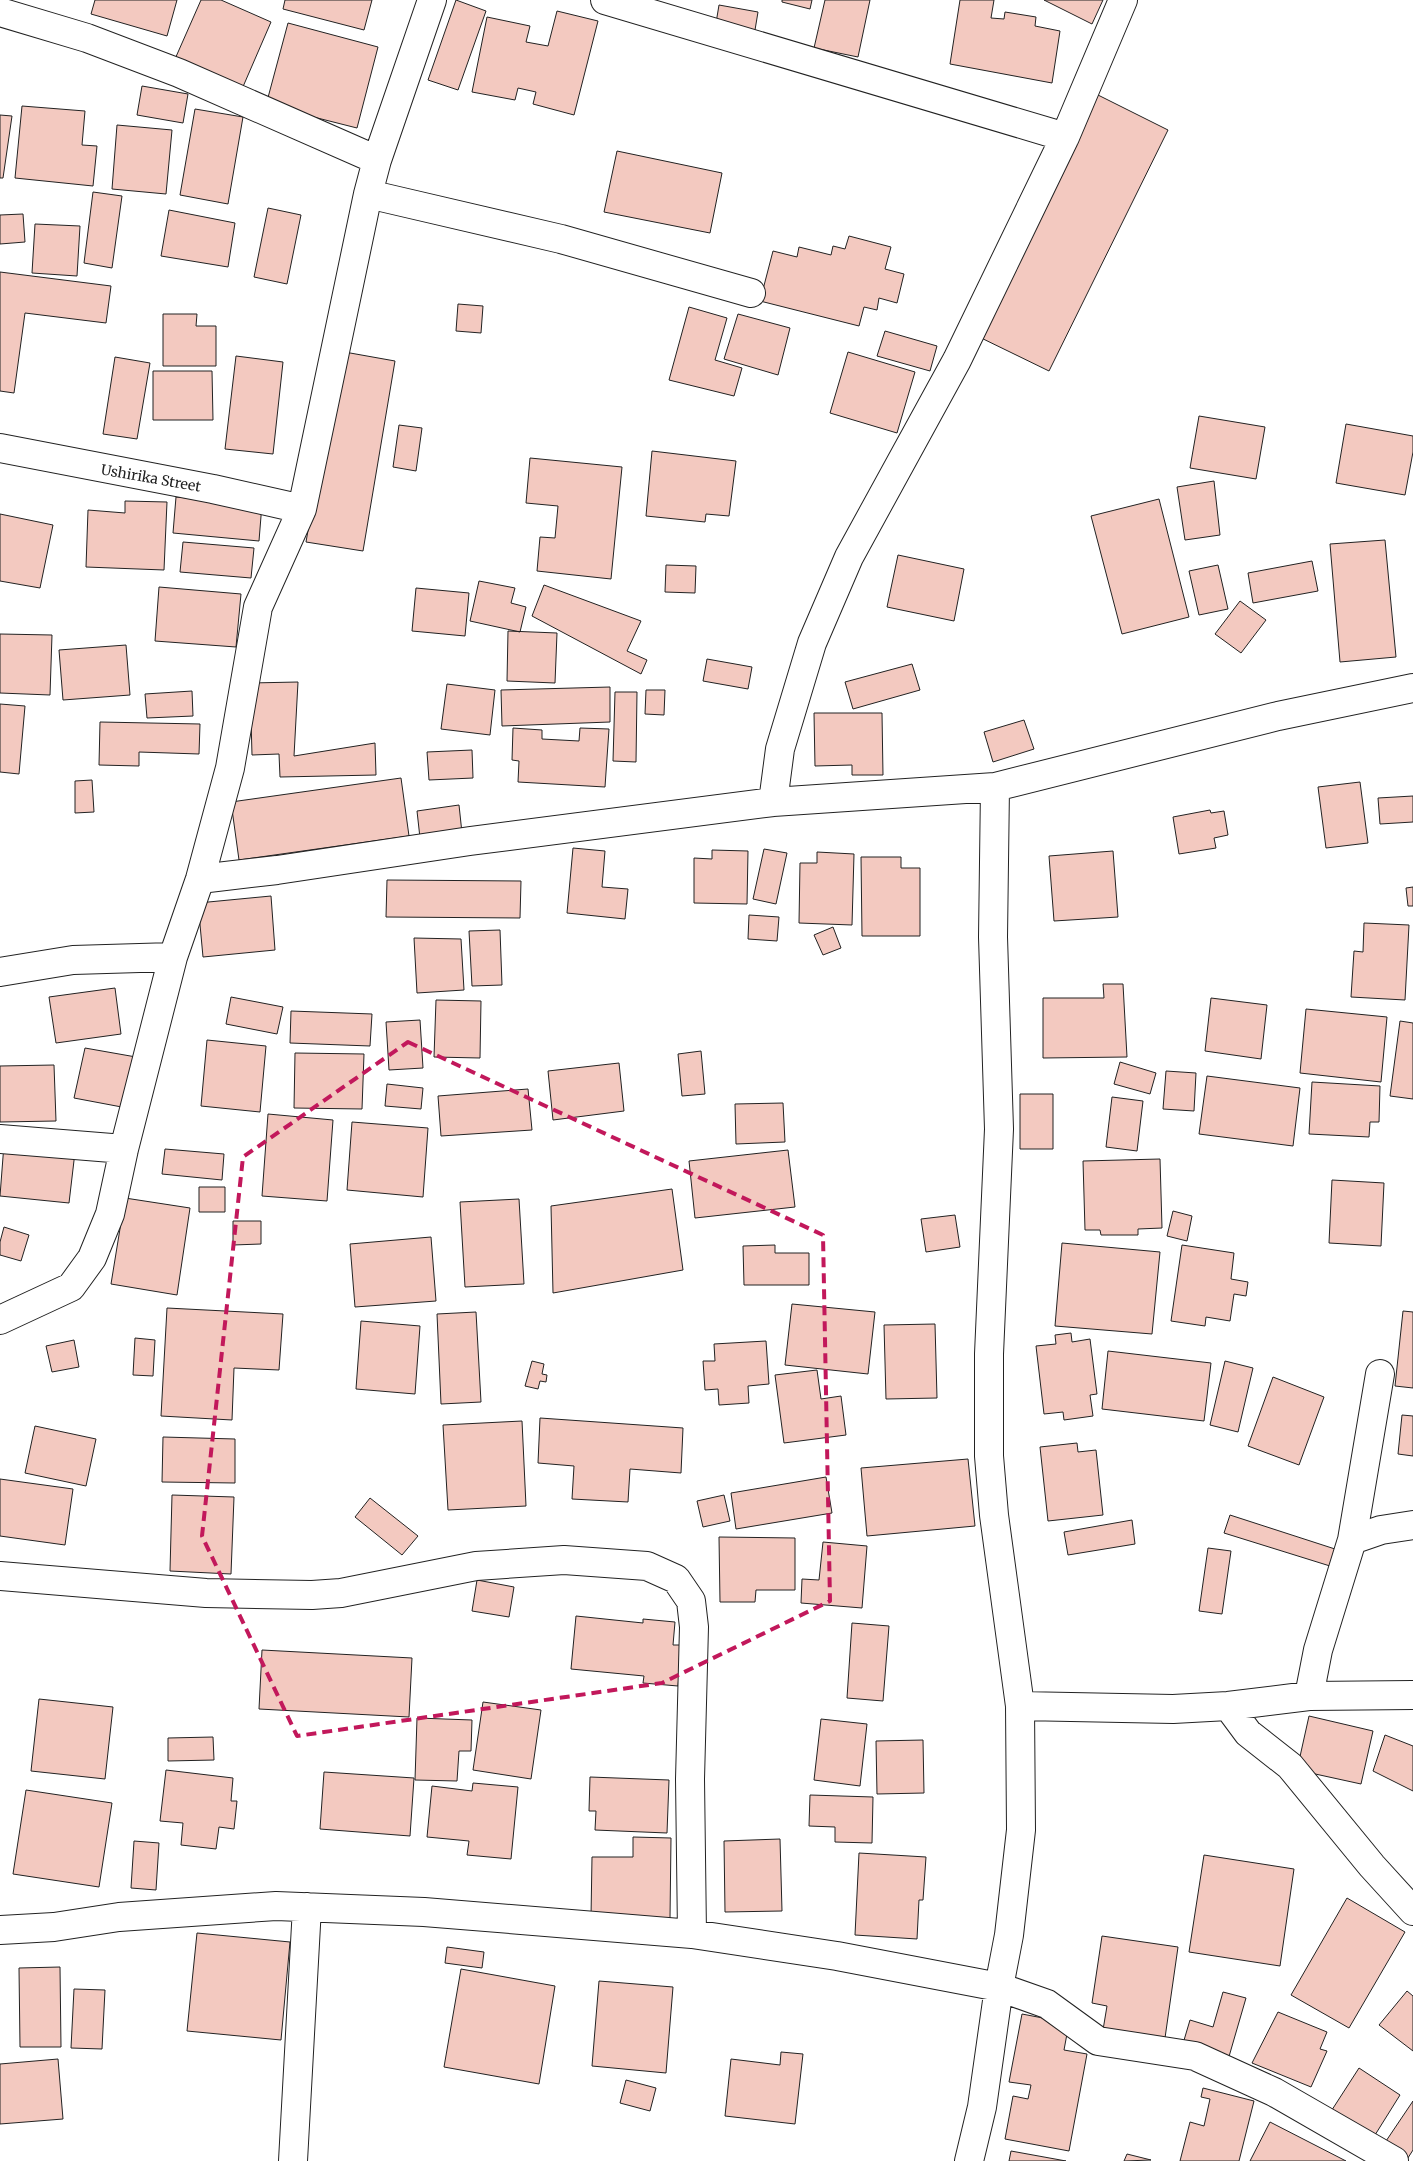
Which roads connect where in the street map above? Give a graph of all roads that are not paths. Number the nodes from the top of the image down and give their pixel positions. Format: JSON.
{"nodes":[{"id":1,"x":3,"y":0,"type":"edge"},
{"id":2,"x":432,"y":0,"type":"edge"},
{"id":3,"x":605,"y":0,"type":"edge"},
{"id":4,"x":1124,"y":0,"type":"edge"},
{"id":5,"x":0,"y":10,"type":"edge"},
{"id":6,"x":1064,"y":137,"type":"junction"},
{"id":7,"x":377,"y":160,"type":"junction"},
{"id":8,"x":368,"y":194,"type":"junction"},
{"id":9,"x":751,"y":293,"type":"dead end"},
{"id":10,"x":0,"y":448,"type":"edge"},
{"id":11,"x":302,"y":509,"type":"junction"},
{"id":12,"x":1413,"y":688,"type":"edge"},
{"id":13,"x":995,"y":787,"type":"junction"},
{"id":14,"x":772,"y":802,"type":"junction"},
{"id":15,"x":200,"y":879,"type":"junction"},
{"id":16,"x":173,"y":957,"type":"junction"},
{"id":17,"x":0,"y":972,"type":"edge"},
{"id":18,"x":0,"y":1139,"type":"edge"},
{"id":19,"x":124,"y":1149,"type":"junction"},
{"id":20,"x":0,"y":1320,"type":"edge"},
{"id":21,"x":1380,"y":1374,"type":"dead end"},
{"id":22,"x":1413,"y":1526,"type":"edge"},
{"id":23,"x":1352,"y":1540,"type":"junction"},
{"id":24,"x":0,"y":1576,"type":"edge"},
{"id":25,"x":1413,"y":1695,"type":"edge"},
{"id":26,"x":1308,"y":1696,"type":"junction"},
{"id":27,"x":1020,"y":1706,"type":"junction"},
{"id":28,"x":1228,"y":1706,"type":"junction"},
{"id":29,"x":307,"y":1907,"type":"junction"},
{"id":30,"x":1413,"y":1912,"type":"edge"},
{"id":31,"x":0,"y":1930,"type":"edge"},
{"id":32,"x":692,"y":1934,"type":"junction"},
{"id":33,"x":999,"y":1987,"type":"junction"},
{"id":34,"x":292,"y":2161,"type":"edge"},
{"id":35,"x":969,"y":2161,"type":"edge"},
{"id":36,"x":1394,"y":2161,"type":"edge"}],
"edges":[{"from":1,"to":5,"type":"street"},
{"from":2,"to":7,"type":"street"},
{"from":3,"to":6,"type":"street"},
{"from":4,"to":6,"type":"street"},
{"from":5,"to":7,"type":"street"},
{"from":6,"to":14,"type":"street"},
{"from":7,"to":8,"type":"street"},
{"from":8,"to":9,"type":"street"},
{"from":8,"to":11,"type":"street"},
{"from":10,"to":11,"type":"street","name":"Ushirika Street"},
{"from":11,"to":15,"type":"street"},
{"from":12,"to":13,"type":"street"},
{"from":13,"to":14,"type":"street"},
{"from":13,"to":27,"type":"street"},
{"from":14,"to":15,"type":"street"},
{"from":15,"to":16,"type":"street"},
{"from":16,"to":17,"type":"street"},
{"from":16,"to":19,"type":"street"},
{"from":18,"to":19,"type":"street"},
{"from":19,"to":20,"type":"street"},
{"from":21,"to":23,"type":"street"},
{"from":22,"to":23,"type":"street"},
{"from":23,"to":26,"type":"street"},
{"from":24,"to":32,"type":"street"},
{"from":25,"to":26,"type":"street"},
{"from":26,"to":28,"type":"street"},
{"from":27,"to":28,"type":"street"},
{"from":27,"to":33,"type":"street"},
{"from":28,"to":30,"type":"street"},
{"from":29,"to":31,"type":"street"},
{"from":29,"to":32,"type":"street"},
{"from":29,"to":34,"type":"street"},
{"from":32,"to":33,"type":"street"},
{"from":33,"to":35,"type":"street"},
{"from":33,"to":36,"type":"street"}]}
